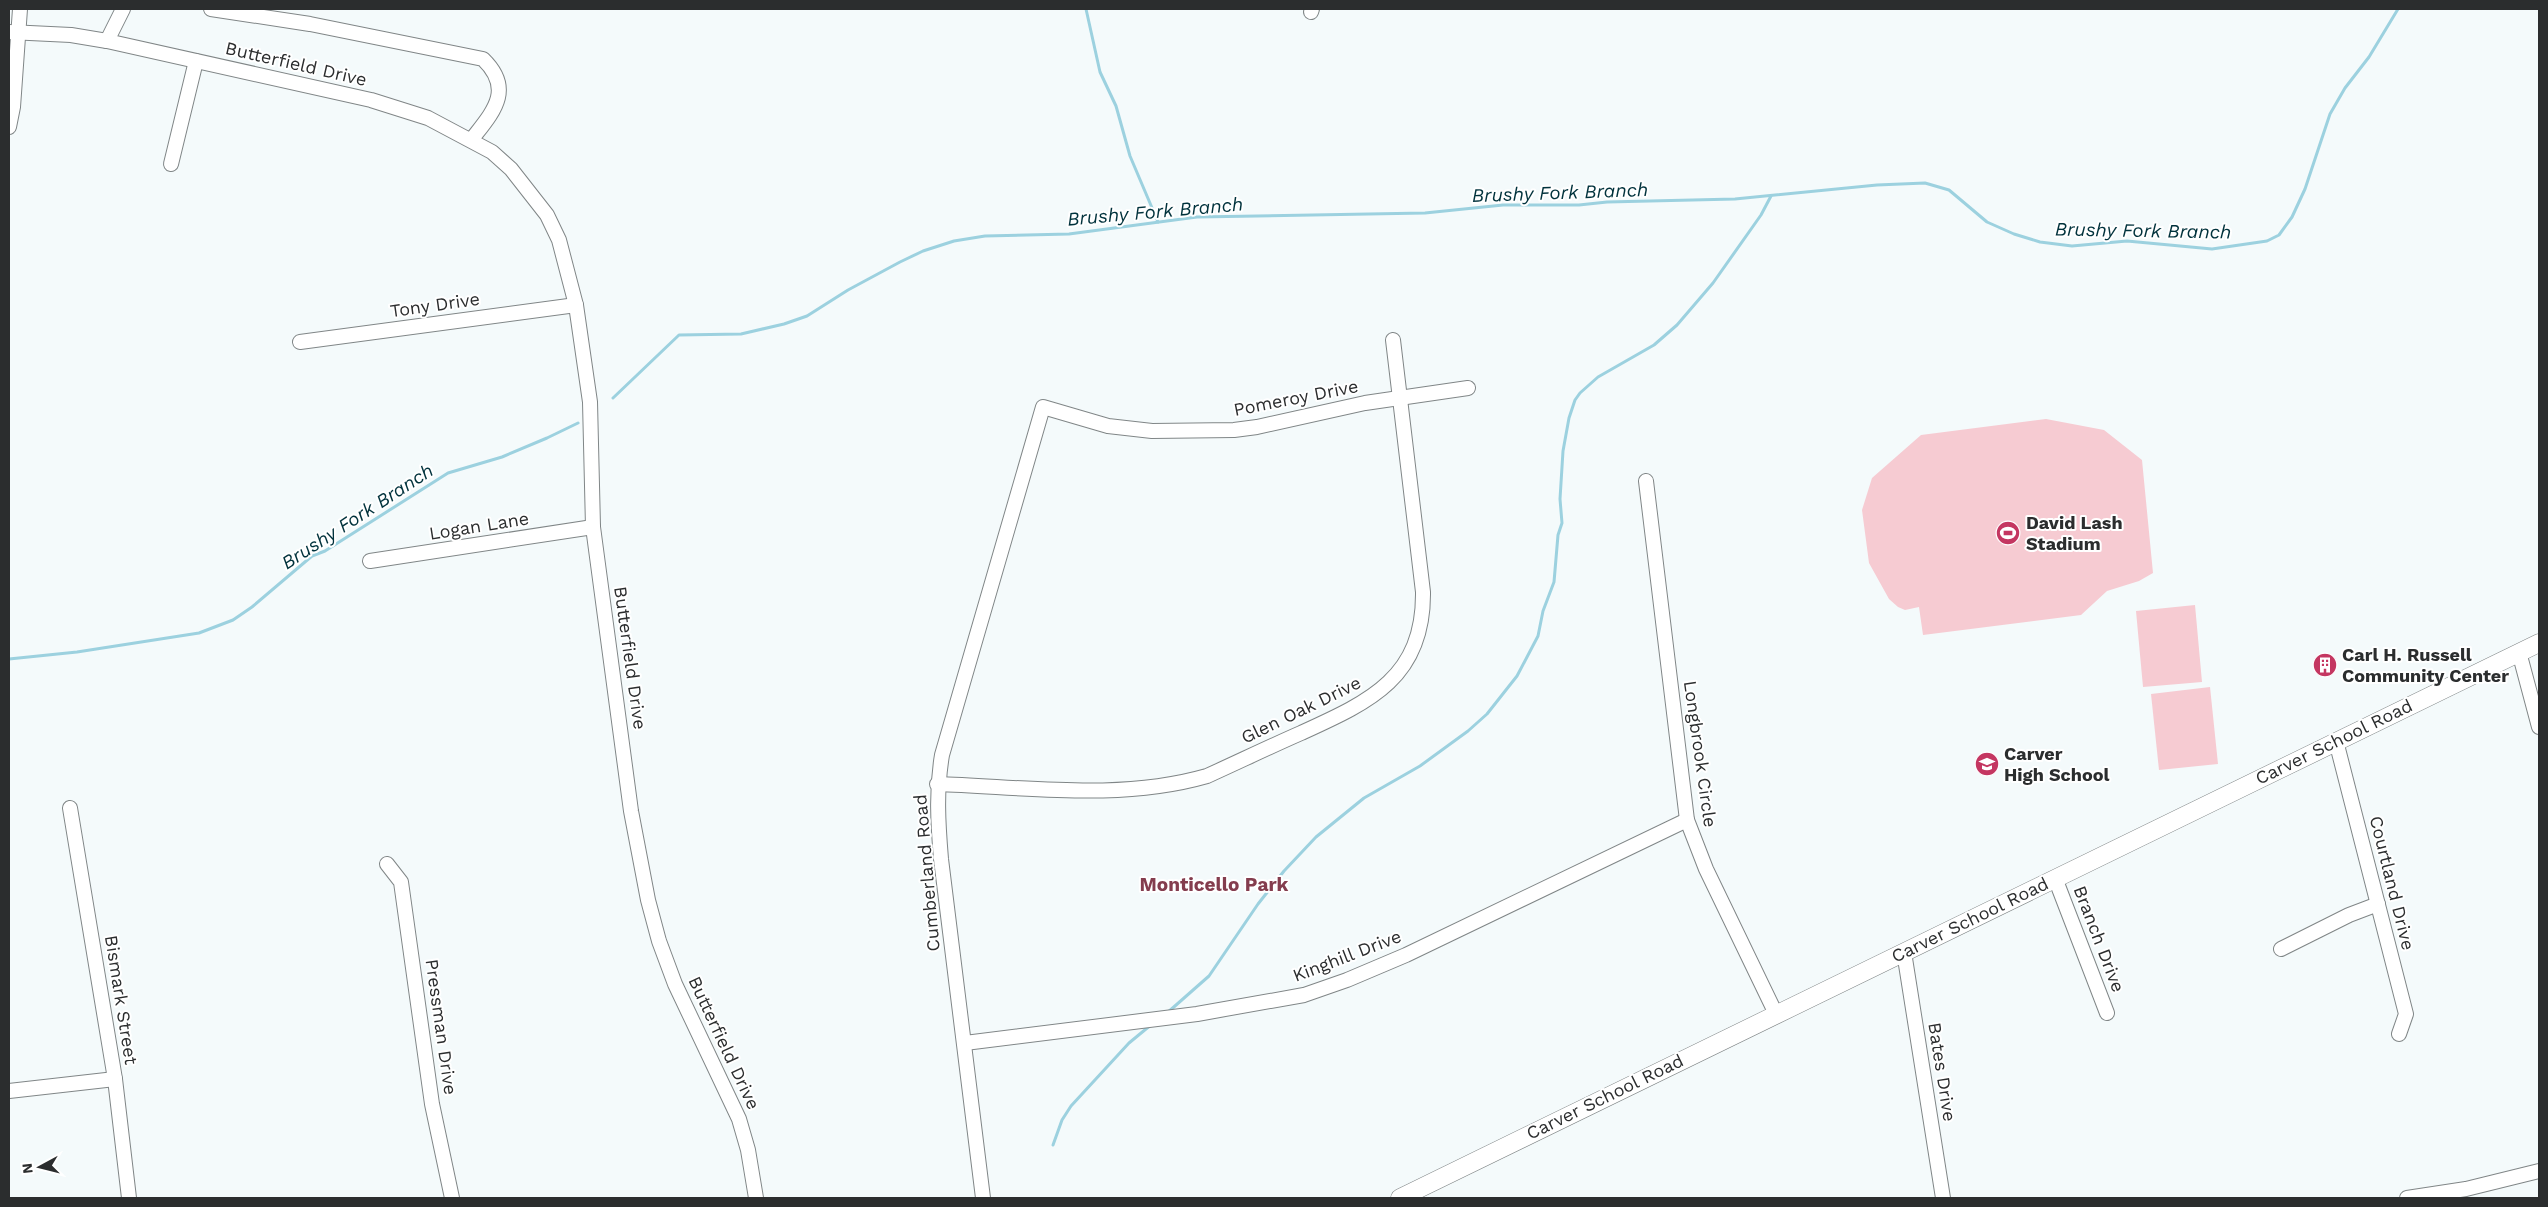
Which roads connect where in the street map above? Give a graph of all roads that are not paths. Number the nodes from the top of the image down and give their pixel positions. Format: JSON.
{"nodes":[{"id":1,"x":20,"y":9,"type":"edge"},
{"id":2,"x":123,"y":9,"type":"edge"},
{"id":3,"x":211,"y":9,"type":"edge"},
{"id":4,"x":14,"y":32,"type":"edge"},
{"id":5,"x":107,"y":41,"type":"junction"},
{"id":6,"x":196,"y":60,"type":"junction"},
{"id":7,"x":9,"y":127,"type":"edge"},
{"id":8,"x":472,"y":139,"type":"junction"},
{"id":9,"x":171,"y":164,"type":"dead end"},
{"id":10,"x":576,"y":305,"type":"junction"},
{"id":11,"x":1393,"y":340,"type":"dead end"},
{"id":12,"x":300,"y":342,"type":"dead end"},
{"id":13,"x":1468,"y":388,"type":"dead end"},
{"id":14,"x":1400,"y":397,"type":"junction"},
{"id":15,"x":1043,"y":407,"type":"joint"},
{"id":16,"x":1646,"y":481,"type":"dead end"},
{"id":17,"x":594,"y":527,"type":"junction"},
{"id":18,"x":370,"y":561,"type":"dead end"},
{"id":19,"x":2539,"y":643,"type":"edge"},
{"id":20,"x":2519,"y":652,"type":"junction"},
{"id":21,"x":2539,"y":727,"type":"edge"},
{"id":22,"x":2336,"y":741,"type":"junction"},
{"id":23,"x":938,"y":784,"type":"junction"},
{"id":24,"x":70,"y":808,"type":"dead end"},
{"id":25,"x":1687,"y":820,"type":"junction"},
{"id":26,"x":387,"y":864,"type":"dead end"},
{"id":27,"x":2056,"y":878,"type":"junction"},
{"id":28,"x":2378,"y":904,"type":"junction"},
{"id":29,"x":2281,"y":949,"type":"dead end"},
{"id":30,"x":1904,"y":952,"type":"junction"},
{"id":31,"x":2107,"y":1013,"type":"dead end"},
{"id":32,"x":1776,"y":1014,"type":"junction"},
{"id":33,"x":2399,"y":1034,"type":"dead end"},
{"id":34,"x":965,"y":1043,"type":"junction"},
{"id":35,"x":115,"y":1079,"type":"junction"},
{"id":36,"x":9,"y":1091,"type":"edge"},
{"id":37,"x":2539,"y":1171,"type":"edge"},
{"id":38,"x":1406,"y":1197,"type":"edge"},
{"id":39,"x":129,"y":1198,"type":"edge"},
{"id":40,"x":452,"y":1198,"type":"edge"},
{"id":41,"x":756,"y":1198,"type":"edge"},
{"id":42,"x":983,"y":1198,"type":"edge"},
{"id":43,"x":1943,"y":1198,"type":"edge"},
{"id":44,"x":2407,"y":1198,"type":"edge"}],
"edges":[{"from":1,"to":4,"type":"street"},
{"from":2,"to":5,"type":"street"},
{"from":3,"to":8,"type":"street"},
{"from":4,"to":5,"type":"street","name":"Butterfield Drive"},
{"from":4,"to":7,"type":"street"},
{"from":5,"to":6,"type":"street","name":"Butterfield Drive"},
{"from":6,"to":8,"type":"street","name":"Butterfield Drive"},
{"from":6,"to":9,"type":"street"},
{"from":8,"to":10,"type":"street","name":"Butterfield Drive"},
{"from":10,"to":12,"type":"street","name":"Tony Drive"},
{"from":10,"to":17,"type":"street","name":"Butterfield Drive"},
{"from":11,"to":14,"type":"street","name":"Glen Oak Drive"},
{"from":13,"to":14,"type":"street","name":"Pomeroy Drive"},
{"from":14,"to":15,"type":"street","name":"Pomeroy Drive"},
{"from":14,"to":23,"type":"street","name":"Glen Oak Drive"},
{"from":15,"to":23,"type":"street","name":"Cumberland Road"},
{"from":16,"to":25,"type":"street","name":"Longbrook Circle"},
{"from":17,"to":18,"type":"street","name":"Logan Lane"},
{"from":17,"to":41,"type":"street","name":"Butterfield Drive"},
{"from":19,"to":20,"type":"main road","name":"Carver School Road"},
{"from":20,"to":21,"type":"street"},
{"from":20,"to":22,"type":"main road","name":"Carver School Road"},
{"from":22,"to":27,"type":"main road","name":"Carver School Road"},
{"from":22,"to":28,"type":"street","name":"Courtland Drive"},
{"from":23,"to":34,"type":"street","name":"Cumberland Road"},
{"from":24,"to":35,"type":"street","name":"Bismark Street"},
{"from":25,"to":32,"type":"street","name":"Longbrook Circle"},
{"from":25,"to":34,"type":"street","name":"Kinghill Drive"},
{"from":26,"to":40,"type":"street","name":"Pressman Drive"},
{"from":27,"to":30,"type":"main road","name":"Carver School Road"},
{"from":27,"to":31,"type":"street","name":"Branch Drive"},
{"from":28,"to":29,"type":"street"},
{"from":28,"to":33,"type":"street","name":"Courtland Drive"},
{"from":30,"to":32,"type":"main road","name":"Carver School Road"},
{"from":30,"to":43,"type":"street","name":"Bates Drive"},
{"from":32,"to":38,"type":"main road","name":"Carver School Road"},
{"from":34,"to":42,"type":"street","name":"Cumberland Road"},
{"from":35,"to":36,"type":"street"},
{"from":35,"to":39,"type":"street","name":"Bismark Street"},
{"from":37,"to":44,"type":"street"}]}
